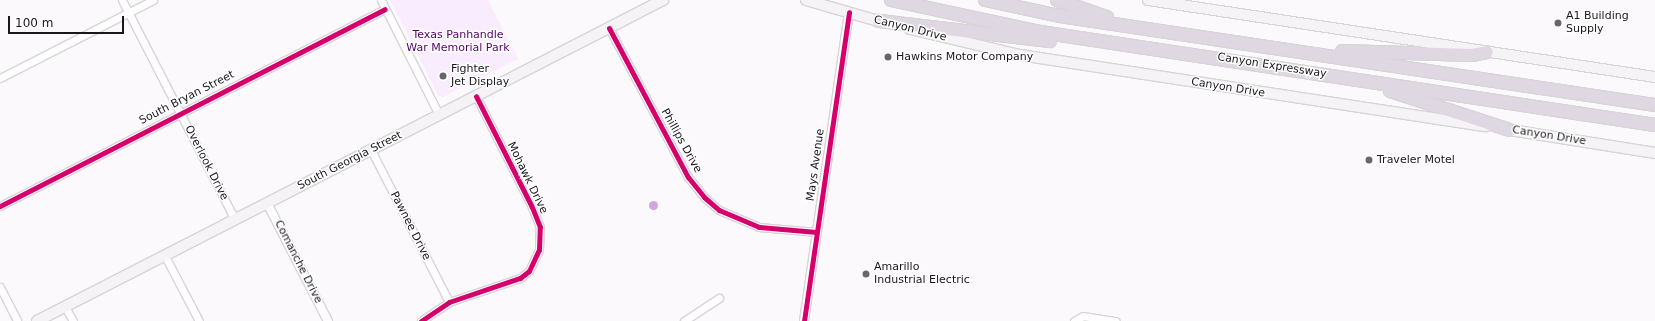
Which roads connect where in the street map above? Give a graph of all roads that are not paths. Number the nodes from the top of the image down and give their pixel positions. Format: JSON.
{"nodes":[{"id":1,"x":122,"y":0,"type":"edge"},
{"id":2,"x":154,"y":0,"type":"edge"},
{"id":3,"x":381,"y":0,"type":"edge"},
{"id":4,"x":663,"y":0,"type":"edge"},
{"id":5,"x":806,"y":0,"type":"edge"},
{"id":6,"x":890,"y":0,"type":"edge"},
{"id":7,"x":985,"y":0,"type":"edge"},
{"id":8,"x":1057,"y":0,"type":"edge"},
{"id":9,"x":1148,"y":0,"type":"edge"},
{"id":10,"x":647,"y":5,"type":"edge"},
{"id":11,"x":385,"y":9,"type":"junction"},
{"id":12,"x":849,"y":12,"type":"junction"},
{"id":13,"x":129,"y":13,"type":"junction"},
{"id":14,"x":879,"y":21,"type":"junction"},
{"id":15,"x":1132,"y":26,"type":"junction"},
{"id":16,"x":609,"y":28,"type":"junction"},
{"id":17,"x":1111,"y":42,"type":"junction"},
{"id":18,"x":1289,"y":50,"type":"junction"},
{"id":19,"x":1487,"y":52,"type":"junction"},
{"id":20,"x":1309,"y":72,"type":"junction"},
{"id":21,"x":1655,"y":77,"type":"edge"},
{"id":22,"x":0,"y":78,"type":"edge"},
{"id":23,"x":476,"y":96,"type":"junction"},
{"id":24,"x":1655,"y":104,"type":"edge"},
{"id":25,"x":180,"y":112,"type":"junction"},
{"id":26,"x":439,"y":115,"type":"junction"},
{"id":27,"x":1655,"y":125,"type":"edge"},
{"id":28,"x":1510,"y":130,"type":"junction"},
{"id":29,"x":371,"y":150,"type":"junction"},
{"id":30,"x":1655,"y":153,"type":"edge"},
{"id":31,"x":267,"y":203,"type":"junction"},
{"id":32,"x":0,"y":206,"type":"edge"},
{"id":33,"x":235,"y":220,"type":"junction"},
{"id":34,"x":817,"y":232,"type":"junction"},
{"id":35,"x":165,"y":256,"type":"junction"},
{"id":36,"x":0,"y":287,"type":"edge"},
{"id":37,"x":719,"y":298,"type":"dead end"},
{"id":38,"x":449,"y":302,"type":"junction"},
{"id":39,"x":65,"y":307,"type":"junction"},
{"id":40,"x":1076,"y":320,"type":"edge"},
{"id":41,"x":17,"y":321,"type":"edge"},
{"id":42,"x":37,"y":321,"type":"edge"},
{"id":43,"x":72,"y":321,"type":"edge"},
{"id":44,"x":199,"y":321,"type":"edge"},
{"id":45,"x":328,"y":321,"type":"edge"},
{"id":46,"x":422,"y":321,"type":"edge"},
{"id":47,"x":684,"y":321,"type":"edge"},
{"id":48,"x":804,"y":321,"type":"edge"},
{"id":49,"x":1116,"y":321,"type":"edge"}],
"edges":[{"from":1,"to":13,"type":"street","name":"Overlook Drive"},
{"from":2,"to":13,"type":"street"},
{"from":3,"to":11,"type":"street"},
{"from":4,"to":10,"type":"main road","name":"South Georgia Street"},
{"from":5,"to":12,"type":"main road","name":"Canyon Drive"},
{"from":6,"to":17,"type":"highway","name":"Canyon Expressway"},
{"from":7,"to":15,"type":"highway","name":"Canyon Expressway"},
{"from":8,"to":15,"type":"highway"},
{"from":9,"to":19,"type":"main road"},
{"from":10,"to":16,"type":"main road","name":"South Georgia Street"},
{"from":11,"to":25,"type":"street","name":"South Bryan Street"},
{"from":11,"to":26,"type":"street"},
{"from":12,"to":14,"type":"main road","name":"Canyon Drive"},
{"from":12,"to":34,"type":"street","name":"Mays Avenue"},
{"from":13,"to":22,"type":"street"},
{"from":13,"to":25,"type":"street","name":"Overlook Drive"},
{"from":14,"to":17,"type":"highway"},
{"from":14,"to":28,"type":"main road","name":"Canyon Drive"},
{"from":15,"to":18,"type":"highway","name":"Canyon Expressway"},
{"from":16,"to":23,"type":"main road","name":"South Georgia Street"},
{"from":16,"to":34,"type":"street","name":"Phillips Drive"},
{"from":17,"to":20,"type":"highway","name":"Canyon Expressway"},
{"from":18,"to":19,"type":"highway"},
{"from":18,"to":24,"type":"highway","name":"Canyon Expressway"},
{"from":19,"to":21,"type":"main road"},
{"from":20,"to":27,"type":"highway","name":"Canyon Expressway"},
{"from":20,"to":28,"type":"highway"},
{"from":23,"to":26,"type":"main road","name":"South Georgia Street"},
{"from":23,"to":38,"type":"street","name":"Mohawk Drive"},
{"from":25,"to":32,"type":"street","name":"South Bryan Street"},
{"from":25,"to":33,"type":"street","name":"Overlook Drive"},
{"from":26,"to":29,"type":"main road","name":"South Georgia Street"},
{"from":28,"to":30,"type":"main road","name":"Canyon Drive"},
{"from":29,"to":31,"type":"main road","name":"South Georgia Street"},
{"from":29,"to":38,"type":"street","name":"Pawnee Drive"},
{"from":31,"to":33,"type":"main road","name":"South Georgia Street"},
{"from":31,"to":45,"type":"street","name":"Comanche Drive"},
{"from":33,"to":35,"type":"main road","name":"South Georgia Street"},
{"from":34,"to":48,"type":"street","name":"Mays Avenue"},
{"from":35,"to":39,"type":"main road","name":"South Georgia Street"},
{"from":35,"to":44,"type":"street"},
{"from":36,"to":41,"type":"street"},
{"from":37,"to":47,"type":"street"},
{"from":38,"to":46,"type":"street","name":"Mohawk Drive"},
{"from":39,"to":42,"type":"main road","name":"South Georgia Street"},
{"from":39,"to":43,"type":"street"},
{"from":40,"to":49,"type":"street"}]}
